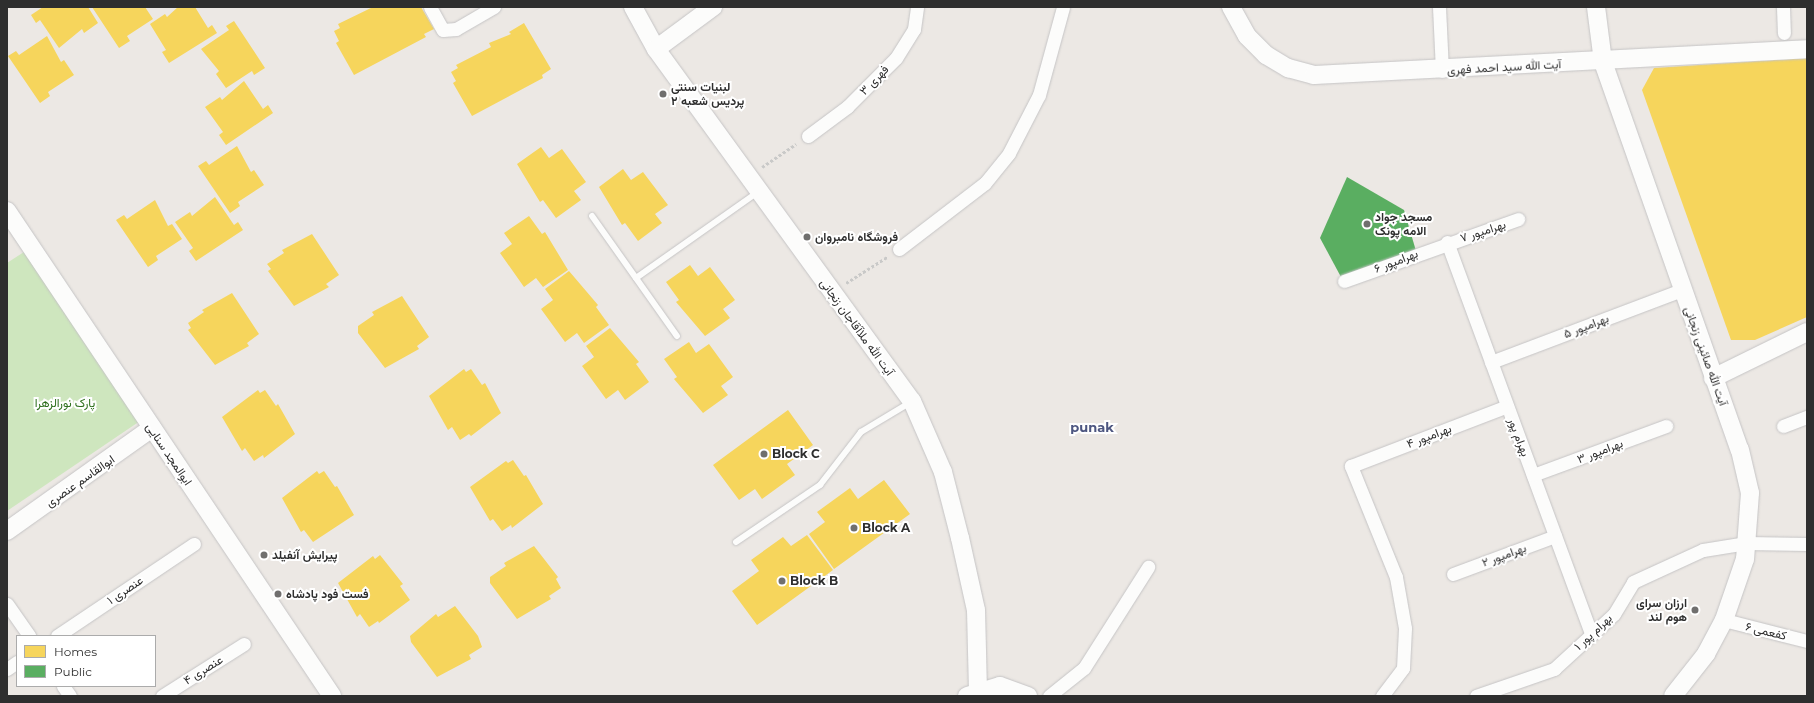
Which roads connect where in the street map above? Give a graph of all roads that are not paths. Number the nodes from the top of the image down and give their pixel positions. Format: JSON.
{"nodes":[{"id":1,"x":430,"y":7,"type":"edge"},
{"id":2,"x":494,"y":7,"type":"edge"},
{"id":3,"x":632,"y":7,"type":"edge"},
{"id":4,"x":713,"y":7,"type":"edge"},
{"id":5,"x":917,"y":7,"type":"edge"},
{"id":6,"x":1063,"y":7,"type":"edge"},
{"id":7,"x":1231,"y":7,"type":"edge"},
{"id":8,"x":1439,"y":7,"type":"edge"},
{"id":9,"x":1596,"y":7,"type":"edge"},
{"id":10,"x":1783,"y":7,"type":"edge"},
{"id":11,"x":1784,"y":33,"type":"dead end"},
{"id":12,"x":656,"y":49,"type":"junction"},
{"id":13,"x":1807,"y":49,"type":"edge"},
{"id":14,"x":1603,"y":62,"type":"junction"},
{"id":15,"x":1442,"y":71,"type":"junction"},
{"id":16,"x":808,"y":136,"type":"road end"},
{"id":17,"x":756,"y":182,"type":"junction"},
{"id":18,"x":7,"y":211,"type":"edge"},
{"id":19,"x":592,"y":216,"type":"dead end"},
{"id":20,"x":1518,"y":219,"type":"dead end"},
{"id":21,"x":1447,"y":242,"type":"junction"},
{"id":22,"x":900,"y":249,"type":"road end"},
{"id":23,"x":636,"y":278,"type":"junction"},
{"id":24,"x":1344,"y":281,"type":"dead end"},
{"id":25,"x":1682,"y":290,"type":"junction"},
{"id":26,"x":1807,"y":332,"type":"edge"},
{"id":27,"x":677,"y":336,"type":"dead end"},
{"id":28,"x":1491,"y":362,"type":"junction"},
{"id":29,"x":1713,"y":378,"type":"junction"},
{"id":30,"x":912,"y":401,"type":"junction"},
{"id":31,"x":1507,"y":406,"type":"junction"},
{"id":32,"x":1807,"y":417,"type":"edge"},
{"id":33,"x":1666,"y":426,"type":"dead end"},
{"id":34,"x":1783,"y":426,"type":"dead end"},
{"id":35,"x":152,"y":428,"type":"junction"},
{"id":36,"x":1533,"y":476,"type":"junction"},
{"id":37,"x":7,"y":531,"type":"edge"},
{"id":38,"x":1555,"y":536,"type":"junction"},
{"id":39,"x":736,"y":542,"type":"dead end"},
{"id":40,"x":1746,"y":543,"type":"junction"},
{"id":41,"x":194,"y":544,"type":"dead end"},
{"id":42,"x":1807,"y":544,"type":"edge"},
{"id":43,"x":1148,"y":567,"type":"dead end"},
{"id":44,"x":1453,"y":574,"type":"dead end"},
{"id":45,"x":7,"y":604,"type":"edge"},
{"id":46,"x":1724,"y":620,"type":"junction"},
{"id":47,"x":1591,"y":633,"type":"junction"},
{"id":48,"x":28,"y":635,"type":"edge"},
{"id":49,"x":58,"y":635,"type":"edge"},
{"id":50,"x":1807,"y":641,"type":"edge"},
{"id":51,"x":244,"y":644,"type":"dead end"},
{"id":52,"x":16,"y":663,"type":"edge"},
{"id":53,"x":7,"y":669,"type":"edge"},
{"id":54,"x":64,"y":687,"type":"edge"},
{"id":55,"x":973,"y":693,"type":"edge"},
{"id":56,"x":327,"y":694,"type":"edge"},
{"id":57,"x":70,"y":696,"type":"edge"},
{"id":58,"x":162,"y":696,"type":"edge"},
{"id":59,"x":1028,"y":696,"type":"edge"},
{"id":60,"x":1049,"y":696,"type":"edge"},
{"id":61,"x":1382,"y":696,"type":"edge"},
{"id":62,"x":1476,"y":696,"type":"edge"},
{"id":63,"x":1673,"y":696,"type":"edge"}],
"edges":[{"from":1,"to":2,"type":"street"},
{"from":3,"to":12,"type":"main road","name":"آیت الله ملاآقاجان زنجانی"},
{"from":4,"to":12,"type":"main road"},
{"from":5,"to":16,"type":"street","name":"فهری ۳"},
{"from":6,"to":22,"type":"street"},
{"from":7,"to":15,"type":"main road","name":"آیت الله سید احمد فهری"},
{"from":8,"to":15,"type":"street"},
{"from":9,"to":14,"type":"main road","name":"آیت الله صائینی زنجانی"},
{"from":10,"to":11,"type":"street"},
{"from":12,"to":17,"type":"main road","name":"آیت الله ملاآقاجان زنجانی"},
{"from":13,"to":14,"type":"main road","name":"آیت الله سید احمد فهری"},
{"from":14,"to":15,"type":"main road","name":"آیت الله سید احمد فهری"},
{"from":14,"to":25,"type":"main road","name":"آیت الله صائینی زنجانی"},
{"from":17,"to":23,"type":"lane"},
{"from":17,"to":30,"type":"main road","name":"آیت الله ملاآقاجان زنجانی"},
{"from":18,"to":35,"type":"main road","name":"ابوالمجد سنایی"},
{"from":19,"to":23,"type":"lane"},
{"from":20,"to":21,"type":"street","name":"بهرامپور ۷"},
{"from":21,"to":24,"type":"street","name":"بهرامپور ۶"},
{"from":21,"to":28,"type":"street","name":"بهرام پور"},
{"from":23,"to":27,"type":"lane"},
{"from":25,"to":28,"type":"street","name":"بهرامپور ۵"},
{"from":25,"to":29,"type":"main road","name":"آیت الله صائینی زنجانی"},
{"from":26,"to":29,"type":"main road"},
{"from":28,"to":31,"type":"street","name":"بهرام پور"},
{"from":29,"to":40,"type":"main road","name":"آیت الله صائینی زنجانی"},
{"from":30,"to":39,"type":"lane"},
{"from":30,"to":55,"type":"main road","name":"آیت الله ملاآقاجان زنجانی"},
{"from":31,"to":36,"type":"street","name":"بهرام پور"},
{"from":31,"to":61,"type":"street","name":"بهرامپور ۴"},
{"from":32,"to":34,"type":"street"},
{"from":33,"to":36,"type":"street","name":"بهرامپور ۳"},
{"from":35,"to":37,"type":"main road","name":"ابوالقاسم عنصری"},
{"from":35,"to":56,"type":"main road","name":"ابوالمجد سنایی"},
{"from":36,"to":38,"type":"street","name":"بهرام پور"},
{"from":38,"to":44,"type":"street","name":"بهرامپور ۲"},
{"from":38,"to":47,"type":"street","name":"بهرام پور"},
{"from":40,"to":42,"type":"street","name":"بهرام پور ۱"},
{"from":40,"to":46,"type":"main road","name":"آیت الله صائینی زنجانی"},
{"from":40,"to":47,"type":"street","name":"بهرام پور ۱"},
{"from":41,"to":49,"type":"street","name":"عنصری ۱"},
{"from":43,"to":60,"type":"street"},
{"from":45,"to":48,"type":"street"},
{"from":46,"to":50,"type":"street","name":"کفعمی ۶"},
{"from":46,"to":63,"type":"main road","name":"آیت الله صائینی زنجانی"},
{"from":47,"to":62,"type":"street","name":"بهرام پور ۱"},
{"from":51,"to":58,"type":"street","name":"عنصری ۴"},
{"from":52,"to":53,"type":"street"},
{"from":54,"to":57,"type":"street"},
{"from":55,"to":59,"type":"main road"}]}
